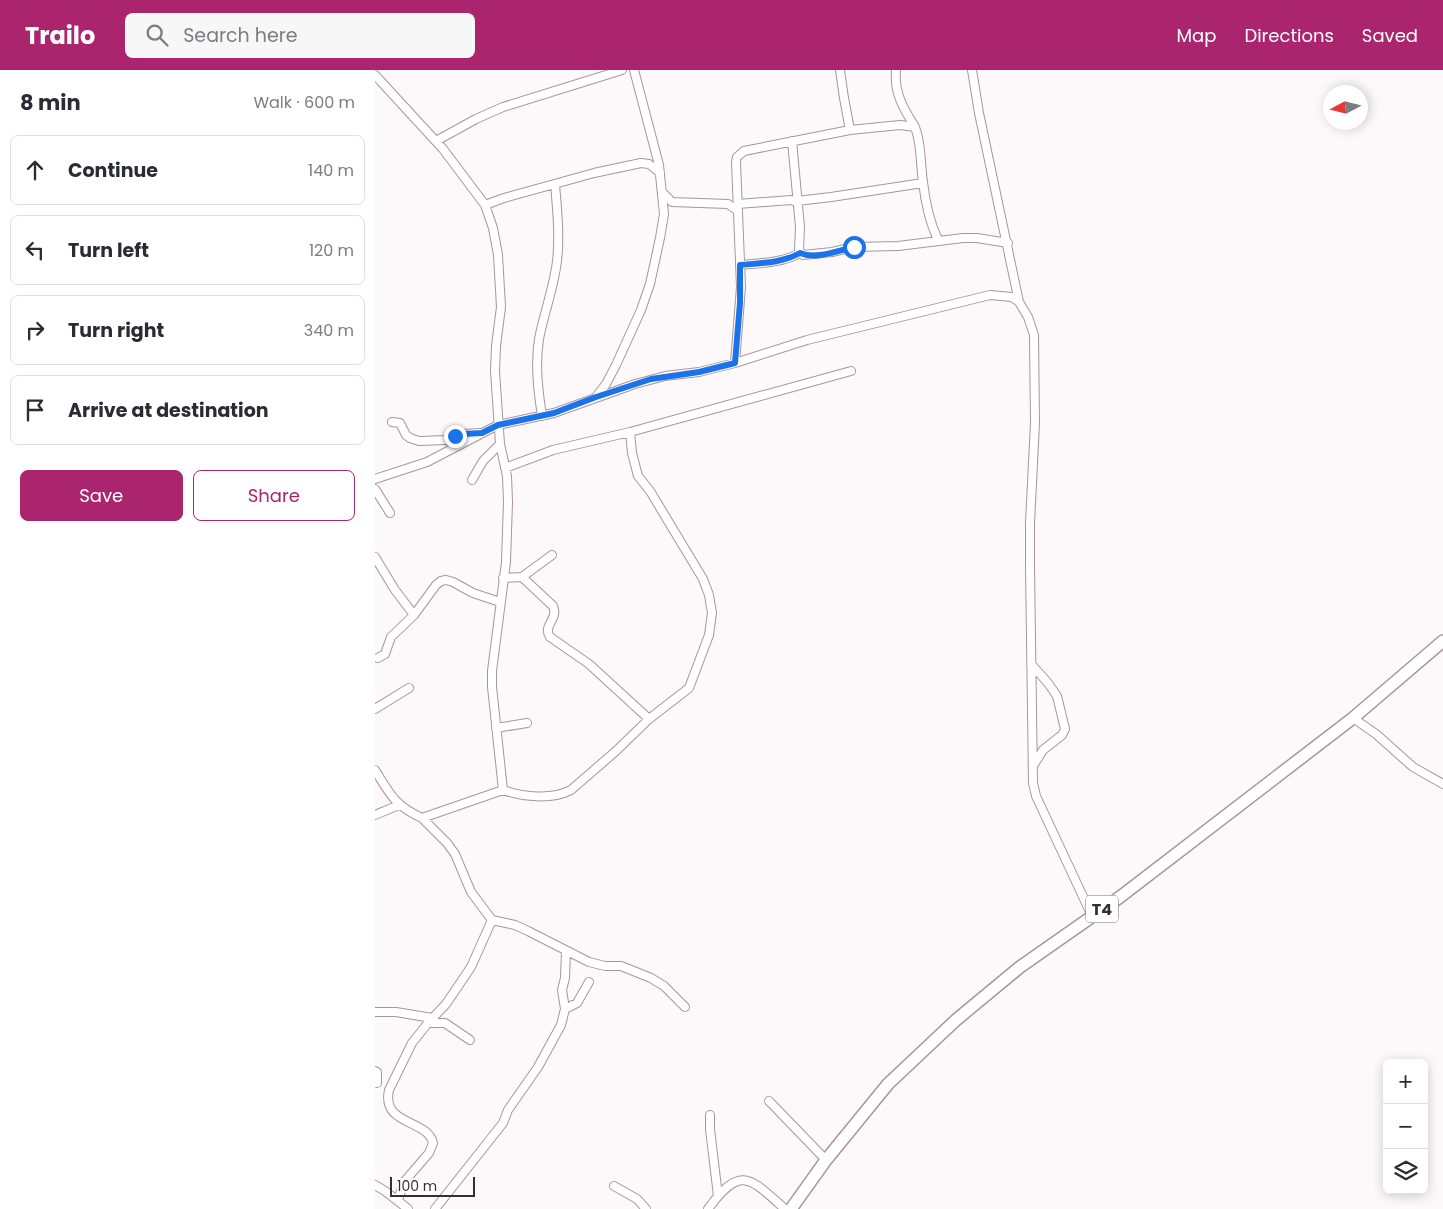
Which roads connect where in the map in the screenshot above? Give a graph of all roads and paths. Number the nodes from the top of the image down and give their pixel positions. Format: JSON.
{"nodes":[{"id":1,"x":622,"y":70,"type":"edge"},
{"id":2,"x":634,"y":70,"type":"edge"},
{"id":3,"x":840,"y":70,"type":"edge"},
{"id":4,"x":895,"y":70,"type":"edge"},
{"id":5,"x":972,"y":70,"type":"edge"},
{"id":6,"x":375,"y":75,"type":"edge"},
{"id":7,"x":915,"y":127,"type":"junction"},
{"id":8,"x":851,"y":130,"type":"junction"},
{"id":9,"x":436,"y":141,"type":"junction"},
{"id":10,"x":792,"y":141,"type":"junction"},
{"id":11,"x":659,"y":173,"type":"junction"},
{"id":12,"x":923,"y":183,"type":"junction"},
{"id":13,"x":555,"y":184,"type":"junction"},
{"id":14,"x":661,"y":190,"type":"junction"},
{"id":15,"x":737,"y":193,"type":"junction"},
{"id":16,"x":797,"y":201,"type":"junction"},
{"id":17,"x":672,"y":202,"type":"junction"},
{"id":18,"x":728,"y":204,"type":"junction"},
{"id":19,"x":485,"y":205,"type":"junction"},
{"id":20,"x":738,"y":208,"type":"junction"},
{"id":21,"x":663,"y":214,"type":"junction"},
{"id":22,"x":938,"y":240,"type":"junction"},
{"id":23,"x":1008,"y":243,"type":"junction"},
{"id":24,"x":800,"y":253,"type":"junction"},
{"id":25,"x":740,"y":265,"type":"junction"},
{"id":26,"x":1019,"y":302,"type":"junction"},
{"id":27,"x":735,"y":363,"type":"junction"},
{"id":28,"x":851,"y":371,"type":"dead end"},
{"id":29,"x":596,"y":397,"type":"junction"},
{"id":30,"x":542,"y":416,"type":"junction"},
{"id":31,"x":392,"y":422,"type":"dead end"},
{"id":32,"x":498,"y":425,"type":"junction"},
{"id":33,"x":630,"y":432,"type":"junction"},
{"id":34,"x":482,"y":433,"type":"junction"},
{"id":35,"x":500,"y":444,"type":"junction"},
{"id":36,"x":505,"y":468,"type":"junction"},
{"id":37,"x":375,"y":479,"type":"edge"},
{"id":38,"x":471,"y":480,"type":"dead end"},
{"id":39,"x":375,"y":489,"type":"edge"},
{"id":40,"x":391,"y":513,"type":"dead end"},
{"id":41,"x":552,"y":555,"type":"dead end"},
{"id":42,"x":375,"y":557,"type":"edge"},
{"id":43,"x":522,"y":576,"type":"junction"},
{"id":44,"x":503,"y":578,"type":"junction"},
{"id":45,"x":500,"y":602,"type":"junction"},
{"id":46,"x":407,"y":605,"type":"junction"},
{"id":47,"x":421,"y":608,"type":"junction"},
{"id":48,"x":414,"y":615,"type":"junction"},
{"id":49,"x":1443,"y":640,"type":"edge"},
{"id":50,"x":378,"y":658,"type":"dead end"},
{"id":51,"x":1031,"y":664,"type":"junction"},
{"id":52,"x":409,"y":688,"type":"dead end"},
{"id":53,"x":375,"y":709,"type":"edge"},
{"id":54,"x":1353,"y":718,"type":"junction"},
{"id":55,"x":649,"y":719,"type":"junction"},
{"id":56,"x":527,"y":723,"type":"dead end"},
{"id":57,"x":496,"y":728,"type":"junction"},
{"id":58,"x":1033,"y":768,"type":"junction"},
{"id":59,"x":375,"y":770,"type":"edge"},
{"id":60,"x":1443,"y":784,"type":"edge"},
{"id":61,"x":503,"y":790,"type":"junction"},
{"id":62,"x":399,"y":806,"type":"junction"},
{"id":63,"x":375,"y":815,"type":"edge"},
{"id":64,"x":422,"y":818,"type":"junction"},
{"id":65,"x":1092,"y":916,"type":"junction"},
{"id":66,"x":491,"y":920,"type":"junction"},
{"id":67,"x":566,"y":951,"type":"junction"},
{"id":68,"x":589,"y":982,"type":"dead end"},
{"id":69,"x":685,"y":1007,"type":"dead end"},
{"id":70,"x":565,"y":1010,"type":"junction"},
{"id":71,"x":375,"y":1012,"type":"edge"},
{"id":72,"x":430,"y":1020,"type":"junction"},
{"id":73,"x":470,"y":1040,"type":"dead end"},
{"id":74,"x":375,"y":1071,"type":"edge"},
{"id":75,"x":377,"y":1083,"type":"dead end"},
{"id":76,"x":769,"y":1101,"type":"dead end"},
{"id":77,"x":709,"y":1115,"type":"dead end"},
{"id":78,"x":826,"y":1160,"type":"junction"},
{"id":79,"x":375,"y":1185,"type":"edge"},
{"id":80,"x":613,"y":1186,"type":"dead end"},
{"id":81,"x":718,"y":1196,"type":"junction"},
{"id":82,"x":398,"y":1200,"type":"junction"},
{"id":83,"x":407,"y":1209,"type":"edge"},
{"id":84,"x":435,"y":1209,"type":"edge"},
{"id":85,"x":646,"y":1209,"type":"edge"},
{"id":86,"x":708,"y":1209,"type":"edge"},
{"id":87,"x":785,"y":1209,"type":"edge"},
{"id":88,"x":791,"y":1209,"type":"edge"}],
"edges":[{"from":1,"to":9,"type":"street"},
{"from":2,"to":11,"type":"street"},
{"from":3,"to":8,"type":"street"},
{"from":4,"to":7,"type":"street"},
{"from":5,"to":23,"type":"street"},
{"from":6,"to":9,"type":"street"},
{"from":7,"to":8,"type":"street"},
{"from":7,"to":12,"type":"street"},
{"from":8,"to":10,"type":"street"},
{"from":9,"to":19,"type":"street"},
{"from":10,"to":15,"type":"street"},
{"from":10,"to":16,"type":"street"},
{"from":11,"to":13,"type":"street"},
{"from":11,"to":14,"type":"street"},
{"from":12,"to":16,"type":"street"},
{"from":12,"to":22,"type":"street"},
{"from":13,"to":19,"type":"street"},
{"from":13,"to":30,"type":"street"},
{"from":14,"to":17,"type":"street"},
{"from":14,"to":21,"type":"street"},
{"from":15,"to":18,"type":"street"},
{"from":15,"to":20,"type":"street"},
{"from":16,"to":20,"type":"street"},
{"from":16,"to":24,"type":"street"},
{"from":17,"to":18,"type":"street"},
{"from":17,"to":21,"type":"street"},
{"from":18,"to":20,"type":"street"},
{"from":19,"to":32,"type":"street"},
{"from":20,"to":25,"type":"street"},
{"from":21,"to":29,"type":"street"},
{"from":22,"to":23,"type":"street"},
{"from":22,"to":24,"type":"street"},
{"from":23,"to":26,"type":"street"},
{"from":24,"to":25,"type":"street"},
{"from":25,"to":27,"type":"street"},
{"from":26,"to":27,"type":"street"},
{"from":26,"to":51,"type":"street"},
{"from":27,"to":29,"type":"street"},
{"from":28,"to":33,"type":"street"},
{"from":29,"to":30,"type":"street"},
{"from":30,"to":32,"type":"street"},
{"from":31,"to":34,"type":"street"},
{"from":32,"to":34,"type":"street"},
{"from":32,"to":35,"type":"street"},
{"from":33,"to":36,"type":"street"},
{"from":33,"to":55,"type":"street"},
{"from":34,"to":37,"type":"street"},
{"from":35,"to":36,"type":"street"},
{"from":35,"to":38,"type":"street"},
{"from":36,"to":44,"type":"street"},
{"from":39,"to":40,"type":"street"},
{"from":41,"to":43,"type":"street"},
{"from":42,"to":46,"type":"street"},
{"from":43,"to":44,"type":"street"},
{"from":43,"to":55,"type":"street"},
{"from":44,"to":45,"type":"street"},
{"from":45,"to":47,"type":"street"},
{"from":45,"to":57,"type":"street"},
{"from":46,"to":47,"type":"street"},
{"from":46,"to":48,"type":"street"},
{"from":47,"to":48,"type":"street"},
{"from":48,"to":50,"type":"street"},
{"from":49,"to":54,"type":"highway","number":"T4"},
{"from":51,"to":58,"type":"street"},
{"from":51,"to":58,"type":"street"},
{"from":52,"to":53,"type":"street"},
{"from":54,"to":60,"type":"street"},
{"from":54,"to":65,"type":"highway","number":"T4"},
{"from":55,"to":61,"type":"street"},
{"from":56,"to":57,"type":"street"},
{"from":57,"to":61,"type":"street"},
{"from":58,"to":65,"type":"street"},
{"from":59,"to":62,"type":"street"},
{"from":61,"to":64,"type":"street"},
{"from":62,"to":63,"type":"street"},
{"from":62,"to":64,"type":"street"},
{"from":64,"to":66,"type":"street"},
{"from":65,"to":78,"type":"highway","number":"T4"},
{"from":66,"to":67,"type":"street"},
{"from":66,"to":72,"type":"street"},
{"from":67,"to":69,"type":"street"},
{"from":67,"to":70,"type":"street"},
{"from":68,"to":70,"type":"street"},
{"from":70,"to":84,"type":"street"},
{"from":71,"to":72,"type":"street"},
{"from":72,"to":73,"type":"street"},
{"from":72,"to":82,"type":"street"},
{"from":74,"to":75,"type":"street"},
{"from":76,"to":78,"type":"street"},
{"from":77,"to":81,"type":"street"},
{"from":78,"to":88,"type":"highway","number":"T4"},
{"from":79,"to":82,"type":"street"},
{"from":80,"to":85,"type":"street"},
{"from":81,"to":86,"type":"street"},
{"from":81,"to":87,"type":"street"},
{"from":82,"to":83,"type":"street"}]}
